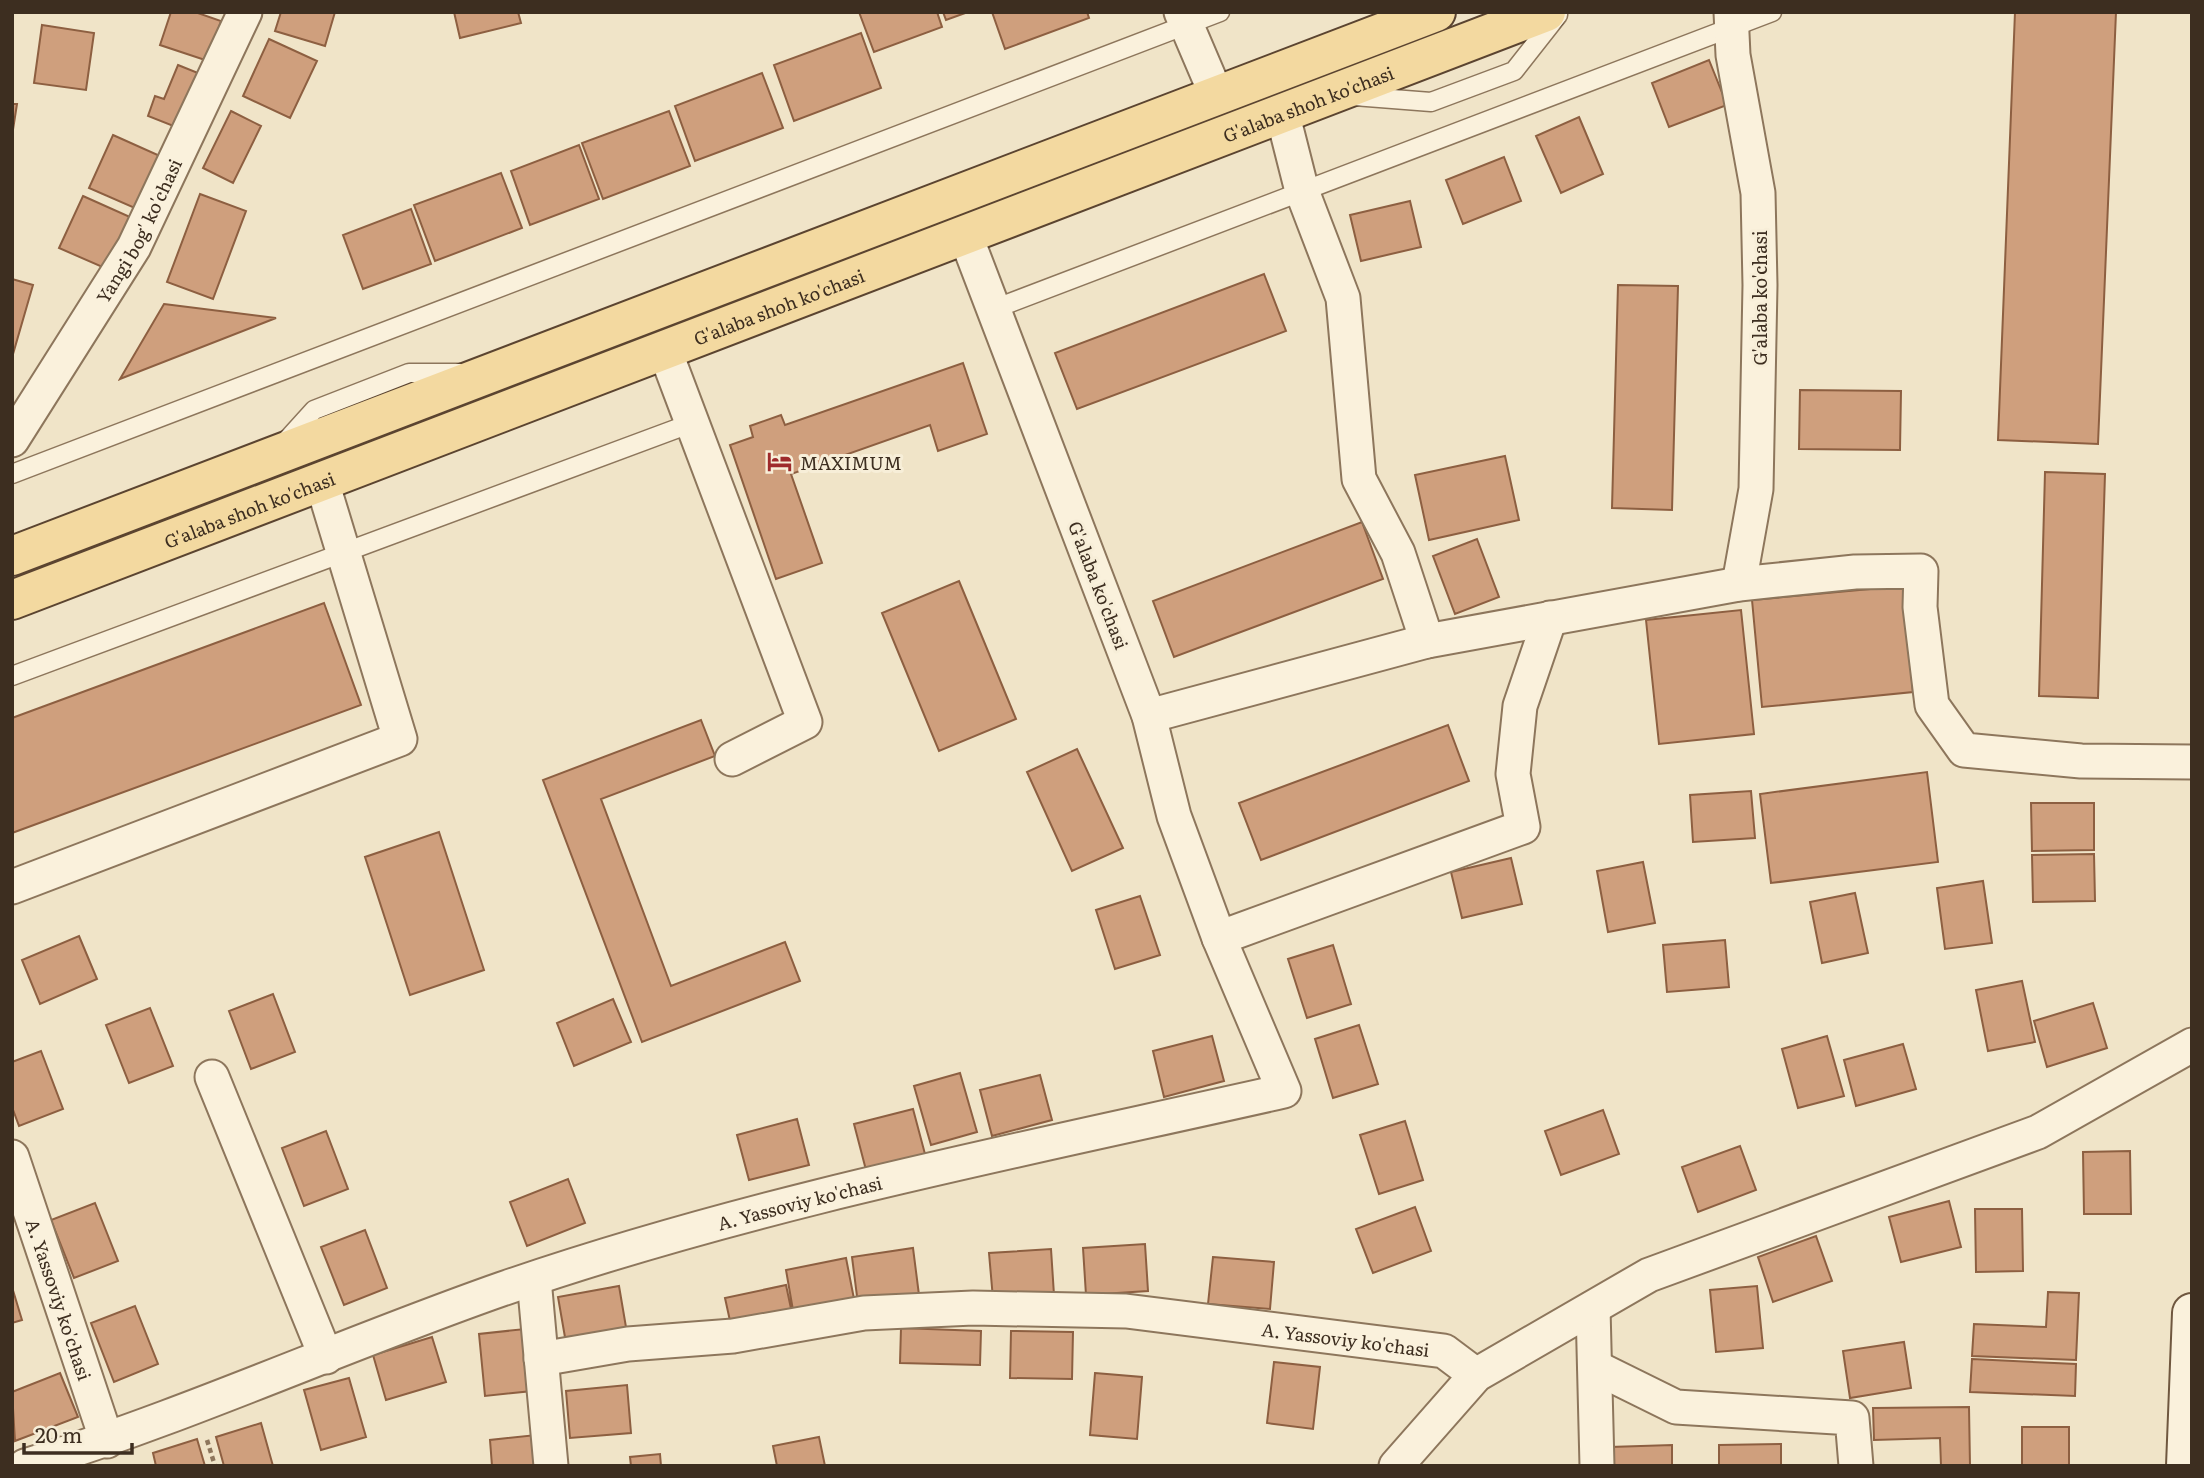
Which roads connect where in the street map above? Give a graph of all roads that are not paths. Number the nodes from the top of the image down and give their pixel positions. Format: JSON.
{"nodes":[{"id":1,"x":245,"y":12,"type":"edge"},
{"id":2,"x":1220,"y":12,"type":"edge"},
{"id":3,"x":1436,"y":12,"type":"edge"},
{"id":4,"x":1546,"y":12,"type":"edge"},
{"id":5,"x":1560,"y":12,"type":"edge"},
{"id":6,"x":1772,"y":12,"type":"edge"},
{"id":7,"x":1183,"y":19,"type":"edge"},
{"id":8,"x":1731,"y":20,"type":"edge"},
{"id":9,"x":1216,"y":94,"type":"junction"},
{"id":10,"x":1329,"y":94,"type":"junction"},
{"id":11,"x":1282,"y":112,"type":"junction"},
{"id":12,"x":1302,"y":191,"type":"junction"},
{"id":13,"x":966,"y":237,"type":"junction"},
{"id":14,"x":994,"y":309,"type":"junction"},
{"id":15,"x":665,"y":351,"type":"junction"},
{"id":16,"x":692,"y":423,"type":"junction"},
{"id":17,"x":12,"y":440,"type":"edge"},
{"id":18,"x":12,"y":474,"type":"edge"},
{"id":19,"x":322,"y":482,"type":"junction"},
{"id":20,"x":344,"y":554,"type":"junction"},
{"id":21,"x":12,"y":556,"type":"edge"},
{"id":22,"x":1739,"y":584,"type":"junction"},
{"id":23,"x":12,"y":600,"type":"edge"},
{"id":24,"x":1550,"y":618,"type":"junction"},
{"id":25,"x":1427,"y":641,"type":"junction"},
{"id":26,"x":12,"y":676,"type":"edge"},
{"id":27,"x":1149,"y":716,"type":"junction"},
{"id":28,"x":732,"y":759,"type":"dead end"},
{"id":29,"x":2192,"y":762,"type":"edge"},
{"id":30,"x":12,"y":887,"type":"edge"},
{"id":31,"x":1219,"y":938,"type":"junction"},
{"id":32,"x":2192,"y":1045,"type":"edge"},
{"id":33,"x":212,"y":1077,"type":"dead end"},
{"id":34,"x":1284,"y":1091,"type":"joint"},
{"id":35,"x":12,"y":1157,"type":"edge"},
{"id":36,"x":534,"y":1279,"type":"junction"},
{"id":37,"x":1593,"y":1308,"type":"junction"},
{"id":38,"x":2192,"y":1313,"type":"edge"},
{"id":39,"x":326,"y":1357,"type":"junction"},
{"id":40,"x":541,"y":1359,"type":"junction"},
{"id":41,"x":1595,"y":1367,"type":"junction"},
{"id":42,"x":1476,"y":1375,"type":"junction"},
{"id":43,"x":107,"y":1441,"type":"junction"},
{"id":44,"x":24,"y":1466,"type":"edge"},
{"id":45,"x":551,"y":1466,"type":"edge"},
{"id":46,"x":1396,"y":1466,"type":"edge"},
{"id":47,"x":1597,"y":1466,"type":"edge"},
{"id":48,"x":1856,"y":1466,"type":"edge"},
{"id":49,"x":2186,"y":1466,"type":"edge"}],
"edges":[{"from":1,"to":17,"type":"street","name":"Yangi bog' ko'chasi"},
{"from":2,"to":7,"type":"lane"},
{"from":3,"to":9,"type":"main road"},
{"from":4,"to":10,"type":"main road","name":"G'alaba shoh ko'chasi"},
{"from":5,"to":10,"type":"lane"},
{"from":6,"to":8,"type":"lane"},
{"from":7,"to":9,"type":"street"},
{"from":7,"to":18,"type":"lane"},
{"from":8,"to":12,"type":"lane"},
{"from":8,"to":22,"type":"street","name":"G'alaba ko'chasi"},
{"from":9,"to":21,"type":"main road"},
{"from":10,"to":11,"type":"main road","name":"G'alaba shoh ko'chasi"},
{"from":11,"to":12,"type":"street"},
{"from":11,"to":13,"type":"main road","name":"G'alaba shoh ko'chasi"},
{"from":12,"to":14,"type":"lane"},
{"from":12,"to":25,"type":"street"},
{"from":13,"to":14,"type":"street","name":"G'alaba ko'chasi"},
{"from":13,"to":15,"type":"main road","name":"G'alaba shoh ko'chasi"},
{"from":14,"to":27,"type":"street","name":"G'alaba ko'chasi"},
{"from":15,"to":16,"type":"street"},
{"from":15,"to":19,"type":"main road","name":"G'alaba shoh ko'chasi"},
{"from":16,"to":20,"type":"lane"},
{"from":16,"to":28,"type":"street"},
{"from":19,"to":20,"type":"street"},
{"from":19,"to":23,"type":"main road","name":"G'alaba shoh ko'chasi"},
{"from":20,"to":26,"type":"lane"},
{"from":20,"to":30,"type":"street"},
{"from":22,"to":24,"type":"street"},
{"from":22,"to":29,"type":"street"},
{"from":24,"to":25,"type":"street"},
{"from":24,"to":31,"type":"street"},
{"from":25,"to":27,"type":"street"},
{"from":27,"to":31,"type":"street","name":"G'alaba ko'chasi"},
{"from":31,"to":34,"type":"street","name":"G'alaba ko'chasi"},
{"from":32,"to":37,"type":"street"},
{"from":33,"to":39,"type":"street"},
{"from":34,"to":36,"type":"street","name":"A. Yassoviy ko'chasi"},
{"from":35,"to":43,"type":"street","name":"A. Yassoviy ko'chasi"},
{"from":36,"to":39,"type":"street","name":"A. Yassoviy ko'chasi"},
{"from":36,"to":40,"type":"street"},
{"from":37,"to":41,"type":"street"},
{"from":37,"to":42,"type":"street"},
{"from":38,"to":49,"type":"main road"},
{"from":39,"to":43,"type":"street","name":"A. Yassoviy ko'chasi"},
{"from":40,"to":42,"type":"street","name":"A. Yassoviy ko'chasi"},
{"from":40,"to":45,"type":"street"},
{"from":41,"to":47,"type":"street"},
{"from":41,"to":48,"type":"street"},
{"from":42,"to":46,"type":"street"},
{"from":43,"to":44,"type":"street","name":"A. Yassoviy ko'chasi"}]}
